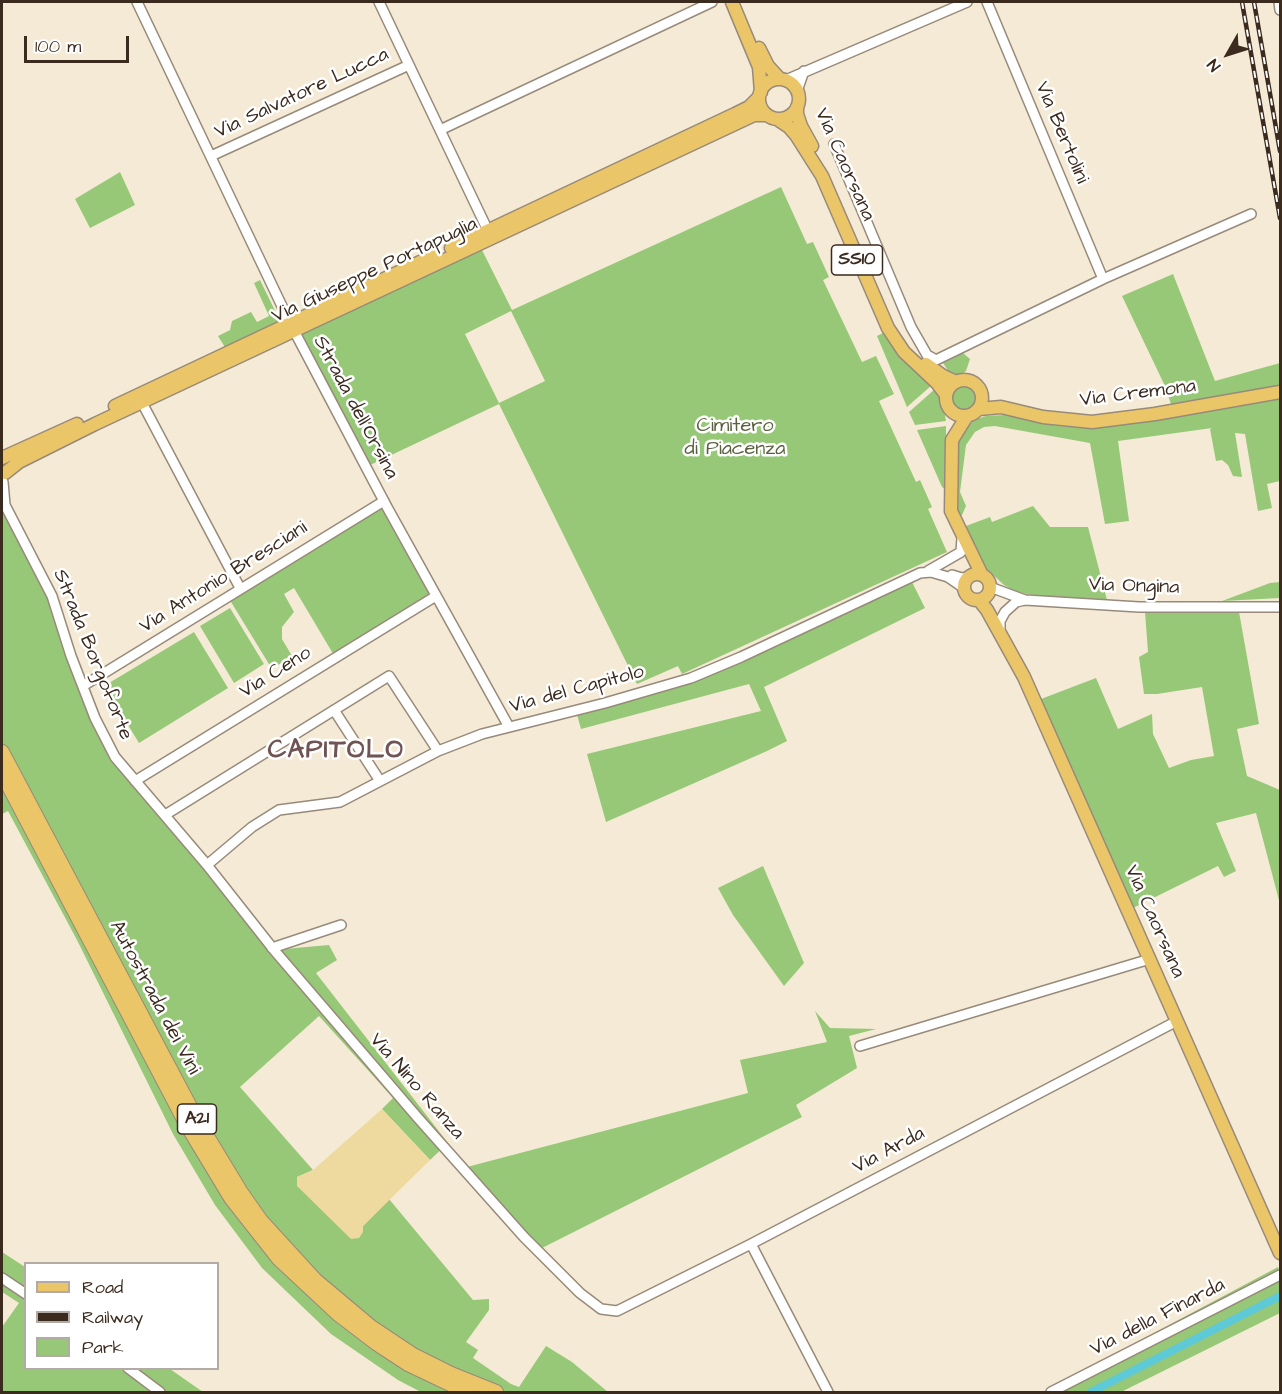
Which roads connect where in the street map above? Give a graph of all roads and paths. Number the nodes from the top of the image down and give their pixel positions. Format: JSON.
{"nodes":[{"id":1,"x":137,"y":2,"type":"edge"},
{"id":2,"x":379,"y":2,"type":"edge"},
{"id":3,"x":712,"y":2,"type":"edge"},
{"id":4,"x":732,"y":2,"type":"edge"},
{"id":5,"x":739,"y":2,"type":"edge"},
{"id":6,"x":967,"y":2,"type":"edge"},
{"id":7,"x":987,"y":2,"type":"edge"},
{"id":8,"x":1279,"y":2,"type":"edge"},
{"id":9,"x":1281,"y":10,"type":"edge"},
{"id":10,"x":410,"y":65,"type":"junction"},
{"id":11,"x":804,"y":71,"type":"junction"},
{"id":12,"x":783,"y":80,"type":"junction"},
{"id":13,"x":797,"y":91,"type":"junction"},
{"id":14,"x":760,"y":94,"type":"junction"},
{"id":15,"x":797,"y":107,"type":"junction"},
{"id":16,"x":772,"y":117,"type":"junction"},
{"id":17,"x":440,"y":130,"type":"junction"},
{"id":18,"x":834,"y":144,"type":"dead end"},
{"id":19,"x":211,"y":156,"type":"junction"},
{"id":20,"x":1251,"y":214,"type":"dead end"},
{"id":21,"x":490,"y":234,"type":"junction"},
{"id":22,"x":1103,"y":279,"type":"junction"},
{"id":23,"x":292,"y":327,"type":"junction"},
{"id":24,"x":956,"y":382,"type":"junction"},
{"id":25,"x":981,"y":392,"type":"junction"},
{"id":26,"x":1281,"y":392,"type":"edge"},
{"id":27,"x":140,"y":399,"type":"junction"},
{"id":28,"x":946,"y":400,"type":"junction"},
{"id":29,"x":1001,"y":407,"type":"junction"},
{"id":30,"x":979,"y":409,"type":"junction"},
{"id":31,"x":967,"y":416,"type":"junction"},
{"id":32,"x":952,"y":440,"type":"junction"},
{"id":33,"x":2,"y":458,"type":"edge"},
{"id":34,"x":3,"y":476,"type":"edge"},
{"id":35,"x":384,"y":501,"type":"junction"},
{"id":36,"x":3,"y":503,"type":"edge"},
{"id":37,"x":965,"y":541,"type":"junction"},
{"id":38,"x":929,"y":571,"type":"junction"},
{"id":39,"x":975,"y":576,"type":"junction"},
{"id":40,"x":240,"y":588,"type":"junction"},
{"id":41,"x":964,"y":588,"type":"junction"},
{"id":42,"x":990,"y":589,"type":"junction"},
{"id":43,"x":436,"y":596,"type":"junction"},
{"id":44,"x":1025,"y":600,"type":"junction"},
{"id":45,"x":983,"y":605,"type":"junction"},
{"id":46,"x":1281,"y":607,"type":"edge"},
{"id":47,"x":1000,"y":633,"type":"junction"},
{"id":48,"x":83,"y":686,"type":"junction"},
{"id":49,"x":334,"y":710,"type":"junction"},
{"id":50,"x":509,"y":727,"type":"junction"},
{"id":51,"x":438,"y":751,"type":"junction"},
{"id":52,"x":2,"y":752,"type":"edge"},
{"id":53,"x":2,"y":773,"type":"edge"},
{"id":54,"x":135,"y":781,"type":"junction"},
{"id":55,"x":380,"y":782,"type":"junction"},
{"id":56,"x":165,"y":815,"type":"junction"},
{"id":57,"x":207,"y":865,"type":"junction"},
{"id":58,"x":341,"y":925,"type":"dead end"},
{"id":59,"x":272,"y":948,"type":"junction"},
{"id":60,"x":1150,"y":959,"type":"junction"},
{"id":61,"x":1177,"y":1021,"type":"junction"},
{"id":62,"x":860,"y":1046,"type":"dead end"},
{"id":63,"x":751,"y":1244,"type":"junction"},
{"id":64,"x":1281,"y":1253,"type":"edge"},
{"id":65,"x":1281,"y":1275,"type":"edge"},
{"id":66,"x":2,"y":1278,"type":"edge"},
{"id":67,"x":24,"y":1293,"type":"edge"},
{"id":68,"x":617,"y":1311,"type":"joint"},
{"id":69,"x":131,"y":1370,"type":"edge"},
{"id":70,"x":160,"y":1392,"type":"edge"},
{"id":71,"x":467,"y":1392,"type":"edge"},
{"id":72,"x":496,"y":1392,"type":"edge"},
{"id":73,"x":828,"y":1392,"type":"edge"},
{"id":74,"x":1051,"y":1392,"type":"edge"}],
"edges":[{"from":1,"to":19,"type":"street","name":"Strada dell'Orsina"},
{"from":2,"to":10,"type":"street"},
{"from":3,"to":17,"type":"street"},
{"from":4,"to":14,"type":"main road","number":"SS10"},
{"from":5,"to":12,"type":"main road"},
{"from":6,"to":11,"type":"street"},
{"from":7,"to":22,"type":"street","name":"Via Bertolini"},
{"from":8,"to":9,"type":"street"},
{"from":10,"to":17,"type":"street"},
{"from":10,"to":19,"type":"street","name":"Via Salvatore Lucca"},
{"from":11,"to":12,"type":"street"},
{"from":11,"to":13,"type":"street"},
{"from":12,"to":13,"type":"main road"},
{"from":12,"to":14,"type":"main road"},
{"from":13,"to":15,"type":"main road","number":"SS10"},
{"from":14,"to":16,"type":"main road","number":"SS10"},
{"from":14,"to":21,"type":"main road","name":"Via Giuseppe Portapuglia"},
{"from":15,"to":16,"type":"main road"},
{"from":15,"to":24,"type":"main road","name":"Via Caorsana","number":"SS10"},
{"from":16,"to":21,"type":"main road","name":"Via Giuseppe Portapuglia"},
{"from":16,"to":28,"type":"main road","name":"Via Caorsana","number":"SS10"},
{"from":17,"to":21,"type":"street"},
{"from":18,"to":22,"type":"street"},
{"from":19,"to":23,"type":"street","name":"Strada dell'Orsina"},
{"from":20,"to":22,"type":"street"},
{"from":21,"to":23,"type":"main road","name":"Via Giuseppe Portapuglia"},
{"from":23,"to":27,"type":"main road","name":"Via Giuseppe Portapuglia"},
{"from":23,"to":35,"type":"street","name":"Strada dell'Orsina"},
{"from":24,"to":25,"type":"main road","number":"SS10"},
{"from":24,"to":28,"type":"main road"},
{"from":25,"to":29,"type":"main road","number":"SS10"},
{"from":25,"to":30,"type":"main road"},
{"from":26,"to":29,"type":"main road","name":"Via Cremona"},
{"from":27,"to":33,"type":"main road","name":"Via Giuseppe Portapuglia"},
{"from":27,"to":34,"type":"main road","name":"Via Giuseppe Portapuglia"},
{"from":27,"to":40,"type":"street"},
{"from":28,"to":31,"type":"main road","number":"SS10"},
{"from":28,"to":32,"type":"main road"},
{"from":29,"to":30,"type":"main road"},
{"from":30,"to":31,"type":"main road"},
{"from":31,"to":32,"type":"main road"},
{"from":32,"to":37,"type":"main road"},
{"from":34,"to":36,"type":"street","name":"Strada Borgoforte"},
{"from":35,"to":40,"type":"street","name":"Via Antonio Bresciani"},
{"from":35,"to":43,"type":"street","name":"Strada dell'Orsina"},
{"from":36,"to":48,"type":"street","name":"Strada Borgoforte"},
{"from":37,"to":38,"type":"street","name":"Via del Capitolo"},
{"from":37,"to":39,"type":"main road"},
{"from":38,"to":39,"type":"street"},
{"from":38,"to":41,"type":"street"},
{"from":38,"to":50,"type":"street","name":"Via del Capitolo"},
{"from":39,"to":41,"type":"main road"},
{"from":39,"to":42,"type":"main road"},
{"from":40,"to":48,"type":"street","name":"Via Antonio Bresciani"},
{"from":41,"to":45,"type":"main road"},
{"from":42,"to":44,"type":"street","name":"Via Ongina"},
{"from":42,"to":45,"type":"main road"},
{"from":43,"to":50,"type":"street","name":"Strada dell'Orsina"},
{"from":43,"to":54,"type":"street","name":"Via Ceno"},
{"from":44,"to":46,"type":"street","name":"Via Ongina"},
{"from":44,"to":47,"type":"street"},
{"from":45,"to":47,"type":"main road","name":"Via Caorsana"},
{"from":47,"to":60,"type":"main road","name":"Via Caorsana"},
{"from":48,"to":54,"type":"street","name":"Strada Borgoforte"},
{"from":49,"to":51,"type":"street"},
{"from":49,"to":55,"type":"street"},
{"from":49,"to":56,"type":"street"},
{"from":50,"to":51,"type":"street","name":"Via del Capitolo"},
{"from":51,"to":55,"type":"street","name":"Via del Capitolo"},
{"from":52,"to":72,"type":"highway","name":"Autostrada dei Vini","number":"A21"},
{"from":53,"to":71,"type":"highway","name":"Autostrada dei Vini","number":"A21"},
{"from":54,"to":56,"type":"street","name":"Strada Borgoforte"},
{"from":55,"to":57,"type":"street","name":"Via del Capitolo"},
{"from":56,"to":57,"type":"street","name":"Strada Borgoforte"},
{"from":57,"to":59,"type":"street","name":"Via Nino Ranza"},
{"from":58,"to":59,"type":"street"},
{"from":59,"to":68,"type":"street","name":"Via Nino Ranza"},
{"from":60,"to":61,"type":"main road","name":"Via Caorsana"},
{"from":60,"to":62,"type":"street"},
{"from":61,"to":63,"type":"street","name":"Via Arda"},
{"from":61,"to":64,"type":"main road","name":"Via Caorsana"},
{"from":63,"to":68,"type":"street","name":"Via Arda"},
{"from":63,"to":73,"type":"street"},
{"from":65,"to":74,"type":"street","name":"Via della Finarda"},
{"from":66,"to":67,"type":"street"},
{"from":69,"to":70,"type":"street"}]}
